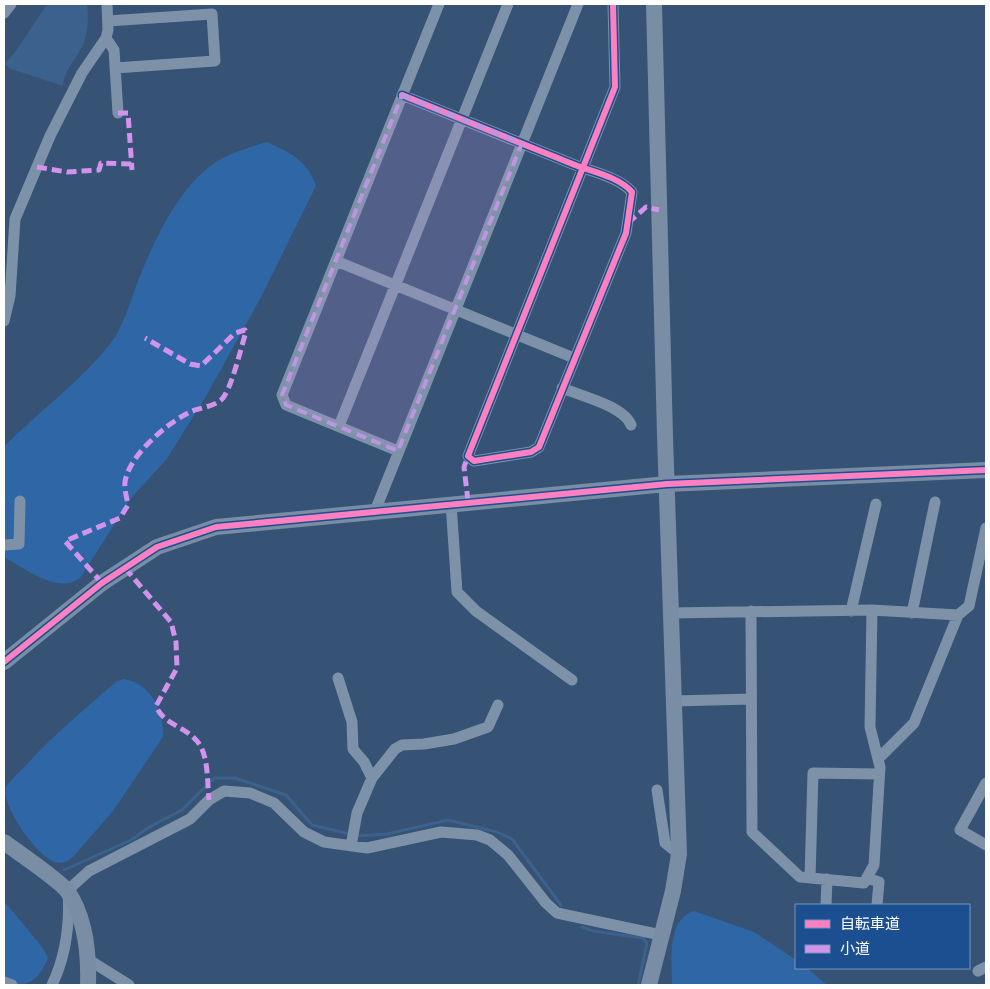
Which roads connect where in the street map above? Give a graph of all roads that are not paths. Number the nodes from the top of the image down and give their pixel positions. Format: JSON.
{"nodes":[{"id":1,"x":11,"y":4,"type":"edge"},
{"id":2,"x":107,"y":4,"type":"edge"},
{"id":3,"x":438,"y":4,"type":"edge"},
{"id":4,"x":508,"y":4,"type":"edge"},
{"id":5,"x":578,"y":4,"type":"edge"},
{"id":6,"x":613,"y":4,"type":"edge"},
{"id":7,"x":654,"y":4,"type":"edge"},
{"id":8,"x":4,"y":13,"type":"edge"},
{"id":9,"x":108,"y":21,"type":"junction"},
{"id":10,"x":106,"y":38,"type":"junction"},
{"id":11,"x":115,"y":68,"type":"junction"},
{"id":12,"x":402,"y":95,"type":"junction"},
{"id":13,"x":118,"y":113,"type":"dead end"},
{"id":14,"x":462,"y":119,"type":"junction"},
{"id":15,"x":522,"y":143,"type":"junction"},
{"id":16,"x":584,"y":168,"type":"junction"},
{"id":17,"x":336,"y":261,"type":"junction"},
{"id":18,"x":395,"y":285,"type":"junction"},
{"id":19,"x":456,"y":309,"type":"junction"},
{"id":20,"x":4,"y":321,"type":"edge"},
{"id":21,"x":516,"y":334,"type":"junction"},
{"id":22,"x":574,"y":358,"type":"junction"},
{"id":23,"x":562,"y":388,"type":"junction"},
{"id":24,"x":631,"y":425,"type":"dead end"},
{"id":25,"x":339,"y":426,"type":"junction"},
{"id":26,"x":398,"y":451,"type":"junction"},
{"id":27,"x":986,"y":470,"type":"edge"},
{"id":28,"x":667,"y":484,"type":"junction"},
{"id":29,"x":20,"y":501,"type":"dead end"},
{"id":30,"x":935,"y":502,"type":"dead end"},
{"id":31,"x":451,"y":503,"type":"junction"},
{"id":32,"x":876,"y":504,"type":"dead end"},
{"id":33,"x":375,"y":511,"type":"junction"},
{"id":34,"x":986,"y":528,"type":"edge"},
{"id":35,"x":4,"y":545,"type":"edge"},
{"id":36,"x":851,"y":610,"type":"junction"},
{"id":37,"x":872,"y":610,"type":"junction"},
{"id":38,"x":751,"y":611,"type":"junction"},
{"id":39,"x":672,"y":613,"type":"junction"},
{"id":40,"x":912,"y":613,"type":"junction"},
{"id":41,"x":958,"y":615,"type":"junction"},
{"id":42,"x":4,"y":662,"type":"edge"},
{"id":43,"x":338,"y":678,"type":"dead end"},
{"id":44,"x":572,"y":680,"type":"dead end"},
{"id":45,"x":751,"y":699,"type":"junction"},
{"id":46,"x":674,"y":701,"type":"junction"},
{"id":47,"x":498,"y":705,"type":"dead end"},
{"id":48,"x":878,"y":759,"type":"junction"},
{"id":49,"x":880,"y":774,"type":"junction"},
{"id":50,"x":372,"y":778,"type":"junction"},
{"id":51,"x":986,"y":783,"type":"edge"},
{"id":52,"x":657,"y":790,"type":"dead end"},
{"id":53,"x":4,"y":842,"type":"edge"},
{"id":54,"x":986,"y":844,"type":"edge"},
{"id":55,"x":351,"y":846,"type":"junction"},
{"id":56,"x":679,"y":854,"type":"junction"},
{"id":57,"x":810,"y":878,"type":"junction"},
{"id":58,"x":867,"y":878,"type":"junction"},
{"id":59,"x":827,"y":879,"type":"junction"},
{"id":60,"x":68,"y":890,"type":"junction"},
{"id":61,"x":826,"y":904,"type":"edge"},
{"id":62,"x":877,"y":904,"type":"edge"},
{"id":63,"x":661,"y":935,"type":"junction"},
{"id":64,"x":89,"y":960,"type":"junction"},
{"id":65,"x":4,"y":982,"type":"edge"},
{"id":66,"x":12,"y":985,"type":"edge"},
{"id":67,"x":52,"y":985,"type":"edge"},
{"id":68,"x":88,"y":985,"type":"edge"},
{"id":69,"x":130,"y":985,"type":"edge"},
{"id":70,"x":649,"y":985,"type":"edge"}],
"edges":[{"from":1,"to":8,"type":"street"},
{"from":2,"to":9,"type":"street"},
{"from":3,"to":12,"type":"street"},
{"from":4,"to":14,"type":"street"},
{"from":5,"to":15,"type":"street"},
{"from":6,"to":16,"type":"street"},
{"from":7,"to":28,"type":"street"},
{"from":9,"to":10,"type":"street"},
{"from":9,"to":11,"type":"street"},
{"from":10,"to":11,"type":"street"},
{"from":10,"to":20,"type":"street"},
{"from":11,"to":13,"type":"street"},
{"from":12,"to":14,"type":"street"},
{"from":12,"to":17,"type":"street"},
{"from":14,"to":15,"type":"street"},
{"from":14,"to":18,"type":"street"},
{"from":15,"to":16,"type":"street"},
{"from":15,"to":19,"type":"street"},
{"from":16,"to":21,"type":"street"},
{"from":16,"to":22,"type":"street"},
{"from":17,"to":18,"type":"street"},
{"from":17,"to":25,"type":"street"},
{"from":18,"to":19,"type":"street"},
{"from":18,"to":25,"type":"street"},
{"from":19,"to":21,"type":"street"},
{"from":19,"to":26,"type":"street"},
{"from":21,"to":22,"type":"street"},
{"from":21,"to":23,"type":"street"},
{"from":22,"to":23,"type":"street"},
{"from":23,"to":24,"type":"street"},
{"from":25,"to":26,"type":"street"},
{"from":26,"to":33,"type":"street"},
{"from":27,"to":28,"type":"street"},
{"from":28,"to":31,"type":"street"},
{"from":28,"to":39,"type":"street"},
{"from":29,"to":35,"type":"street"},
{"from":30,"to":40,"type":"street"},
{"from":31,"to":33,"type":"street"},
{"from":31,"to":44,"type":"street"},
{"from":32,"to":36,"type":"street"},
{"from":33,"to":42,"type":"street"},
{"from":34,"to":41,"type":"street"},
{"from":36,"to":37,"type":"street"},
{"from":36,"to":38,"type":"street"},
{"from":37,"to":40,"type":"street"},
{"from":37,"to":48,"type":"street"},
{"from":38,"to":39,"type":"street"},
{"from":38,"to":45,"type":"street"},
{"from":39,"to":46,"type":"street"},
{"from":40,"to":41,"type":"street"},
{"from":41,"to":48,"type":"street"},
{"from":43,"to":50,"type":"street"},
{"from":45,"to":46,"type":"street"},
{"from":45,"to":57,"type":"street"},
{"from":46,"to":56,"type":"street"},
{"from":47,"to":50,"type":"street"},
{"from":48,"to":49,"type":"street"},
{"from":49,"to":57,"type":"street"},
{"from":49,"to":58,"type":"street"},
{"from":50,"to":55,"type":"street"},
{"from":51,"to":54,"type":"street"},
{"from":52,"to":56,"type":"street"},
{"from":53,"to":60,"type":"street"},
{"from":55,"to":60,"type":"street"},
{"from":55,"to":63,"type":"street"},
{"from":56,"to":63,"type":"street"},
{"from":57,"to":59,"type":"street"},
{"from":58,"to":59,"type":"street"},
{"from":58,"to":62,"type":"street"},
{"from":59,"to":61,"type":"street"},
{"from":60,"to":64,"type":"street"},
{"from":60,"to":67,"type":"street"},
{"from":63,"to":70,"type":"street"},
{"from":64,"to":68,"type":"street"},
{"from":64,"to":69,"type":"street"},
{"from":65,"to":66,"type":"street"}]}
